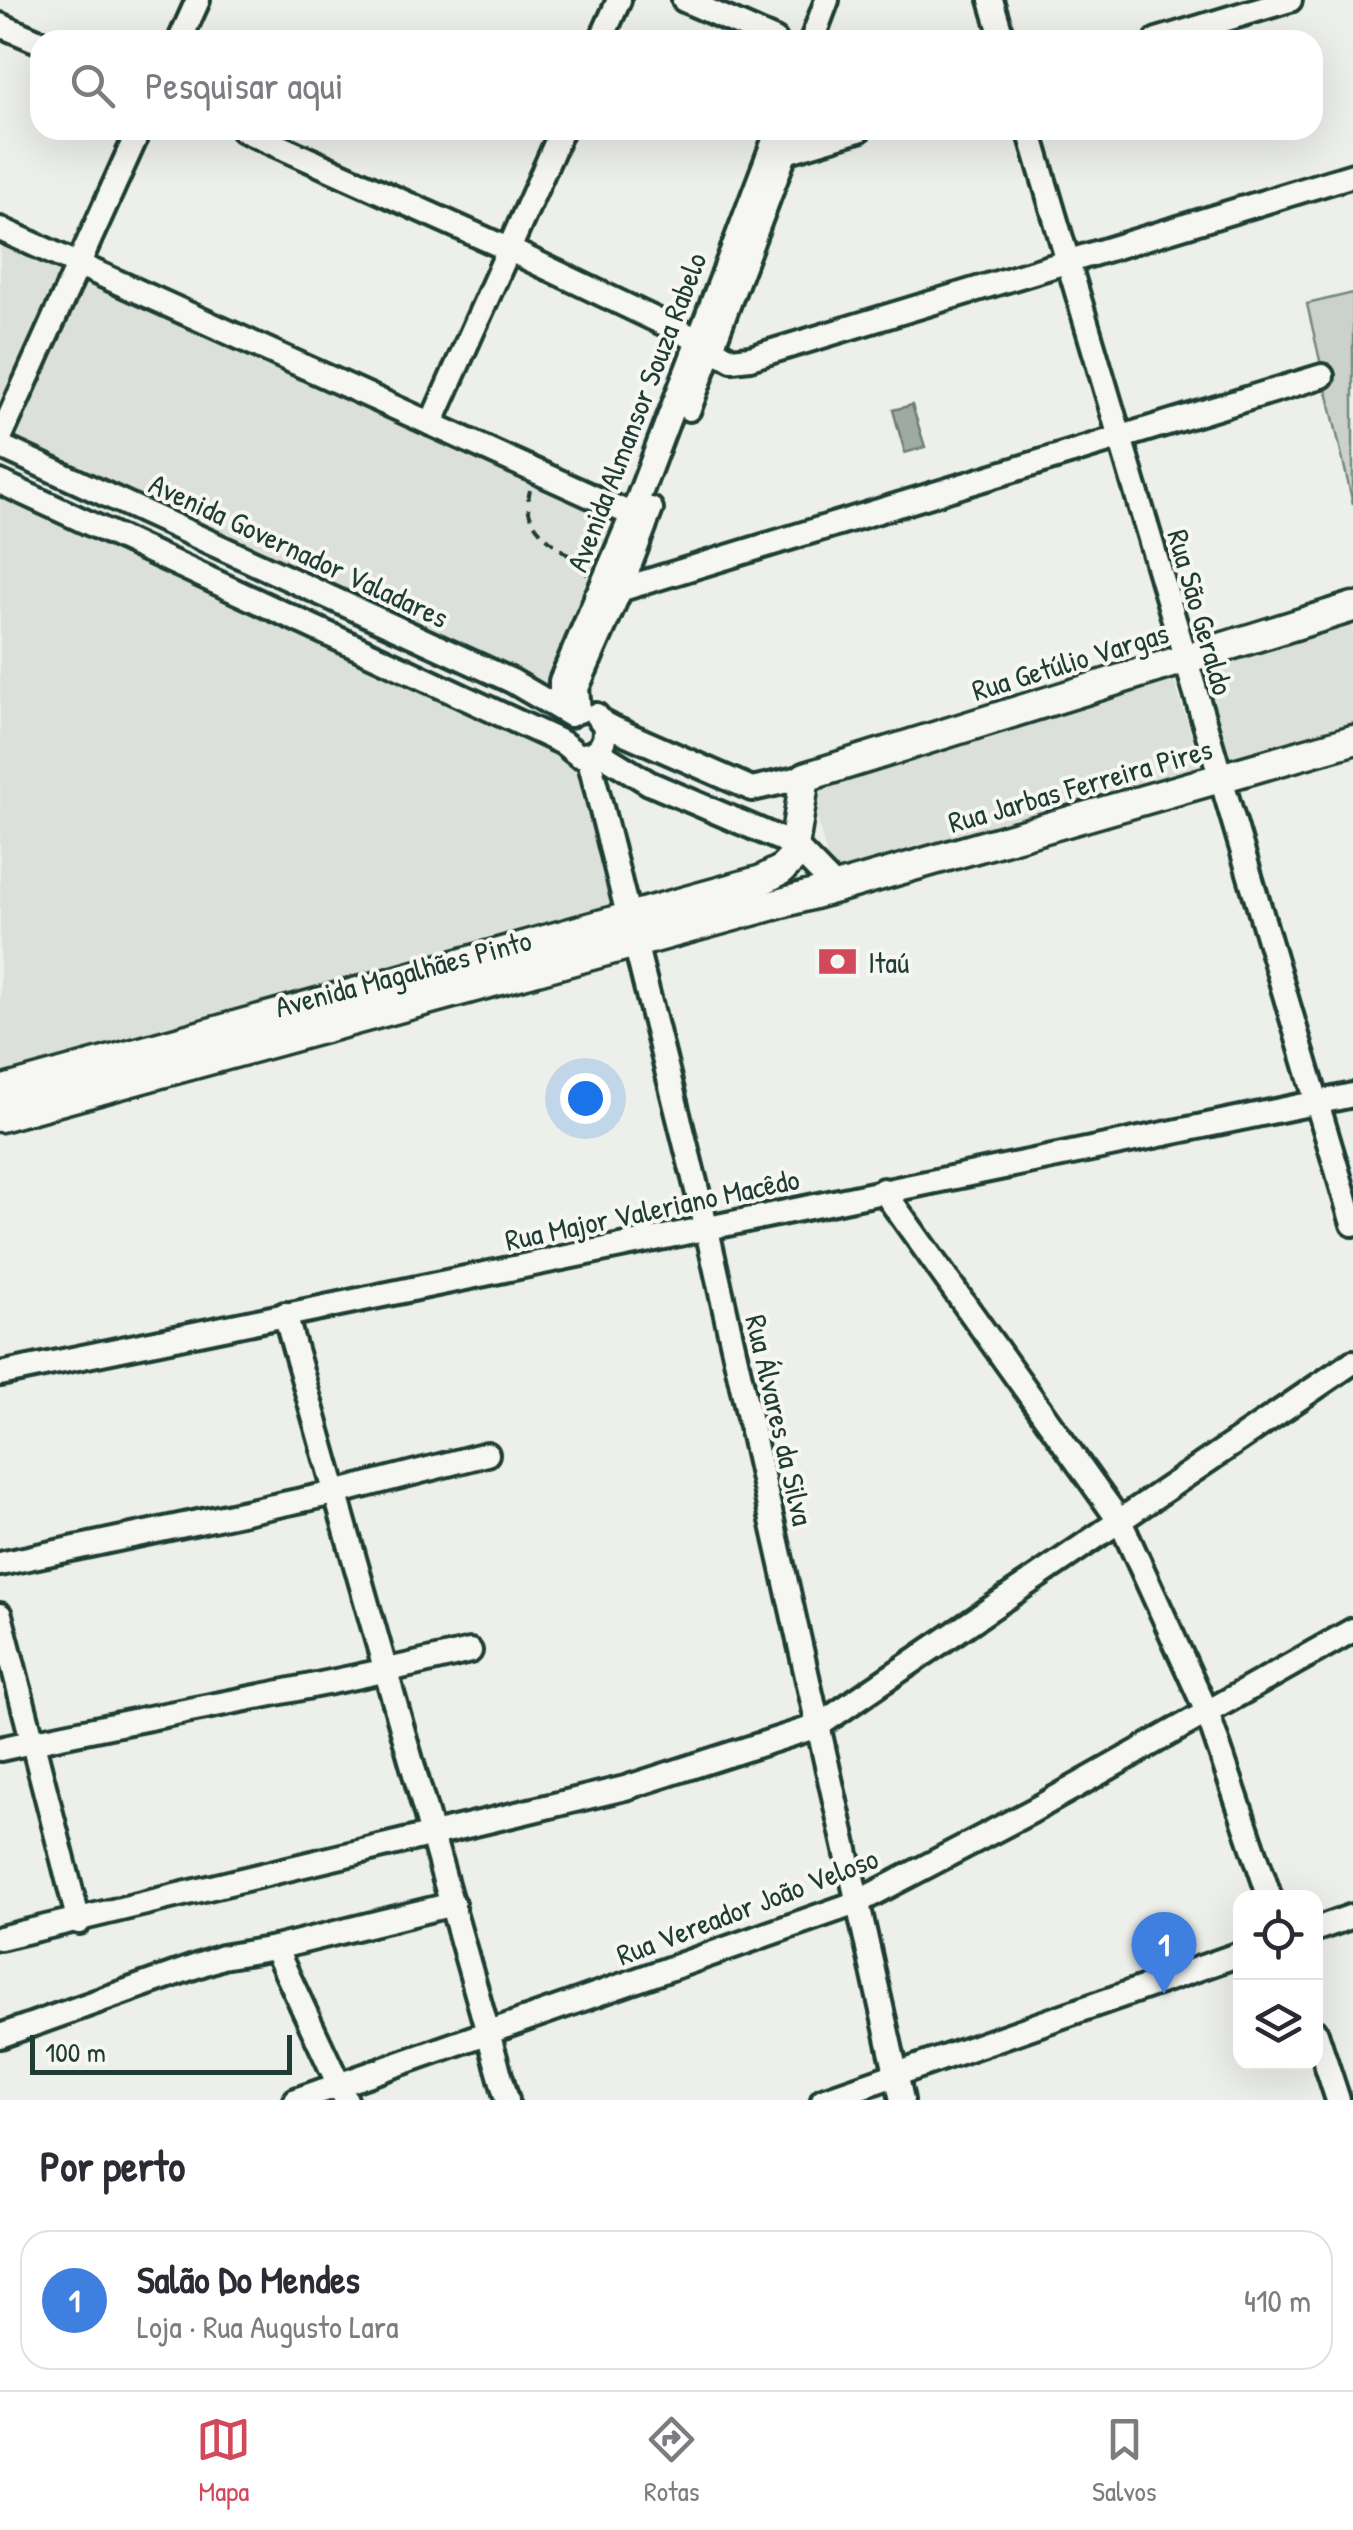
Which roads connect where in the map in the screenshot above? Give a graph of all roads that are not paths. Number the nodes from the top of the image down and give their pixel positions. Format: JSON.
{"nodes":[{"id":1,"x":198,"y":0,"type":"edge"},
{"id":2,"x":684,"y":0,"type":"edge"},
{"id":3,"x":827,"y":0,"type":"edge"},
{"id":4,"x":843,"y":0,"type":"edge"},
{"id":5,"x":991,"y":0,"type":"edge"},
{"id":6,"x":1290,"y":0,"type":"edge"},
{"id":7,"x":609,"y":3,"type":"edge"},
{"id":8,"x":0,"y":24,"type":"edge"},
{"id":9,"x":184,"y":30,"type":"edge"},
{"id":10,"x":603,"y":30,"type":"edge"},
{"id":11,"x":752,"y":30,"type":"edge"},
{"id":12,"x":816,"y":30,"type":"edge"},
{"id":13,"x":832,"y":30,"type":"edge"},
{"id":14,"x":1000,"y":30,"type":"edge"},
{"id":15,"x":1190,"y":30,"type":"edge"},
{"id":16,"x":30,"y":38,"type":"edge"},
{"id":17,"x":134,"y":140,"type":"edge"},
{"id":18,"x":265,"y":140,"type":"edge"},
{"id":19,"x":558,"y":140,"type":"edge"},
{"id":20,"x":1032,"y":140,"type":"edge"},
{"id":21,"x":781,"y":142,"type":"edge"},
{"id":22,"x":1353,"y":176,"type":"edge"},
{"id":23,"x":0,"y":229,"type":"edge"},
{"id":24,"x":510,"y":250,"type":"junction"},
{"id":25,"x":1068,"y":262,"type":"junction"},
{"id":26,"x":78,"y":264,"type":"junction"},
{"id":27,"x":703,"y":344,"type":"junction"},
{"id":28,"x":1322,"y":376,"type":"dead end"},
{"id":29,"x":431,"y":424,"type":"junction"},
{"id":30,"x":0,"y":438,"type":"edge"},
{"id":31,"x":1120,"y":440,"type":"junction"},
{"id":32,"x":0,"y":446,"type":"edge"},
{"id":33,"x":0,"y":482,"type":"edge"},
{"id":34,"x":639,"y":518,"type":"junction"},
{"id":35,"x":276,"y":572,"type":"junction"},
{"id":36,"x":620,"y":590,"type":"junction"},
{"id":37,"x":596,"y":598,"type":"junction"},
{"id":38,"x":264,"y":602,"type":"junction"},
{"id":39,"x":1353,"y":606,"type":"edge"},
{"id":40,"x":1184,"y":660,"type":"junction"},
{"id":41,"x":574,"y":714,"type":"junction"},
{"id":42,"x":604,"y":724,"type":"junction"},
{"id":43,"x":1353,"y":740,"type":"edge"},
{"id":44,"x":563,"y":742,"type":"junction"},
{"id":45,"x":592,"y":753,"type":"junction"},
{"id":46,"x":806,"y":778,"type":"junction"},
{"id":47,"x":1219,"y":779,"type":"junction"},
{"id":48,"x":794,"y":845,"type":"junction"},
{"id":49,"x":830,"y":890,"type":"junction"},
{"id":50,"x":634,"y":930,"type":"junction"},
{"id":51,"x":312,"y":1018,"type":"junction"},
{"id":52,"x":0,"y":1091,"type":"edge"},
{"id":53,"x":1353,"y":1096,"type":"edge"},
{"id":54,"x":1316,"y":1105,"type":"junction"},
{"id":55,"x":0,"y":1117,"type":"edge"},
{"id":56,"x":883,"y":1190,"type":"junction"},
{"id":57,"x":1353,"y":1224,"type":"edge"},
{"id":58,"x":707,"y":1230,"type":"junction"},
{"id":59,"x":284,"y":1314,"type":"junction"},
{"id":60,"x":1353,"y":1362,"type":"edge"},
{"id":61,"x":0,"y":1374,"type":"edge"},
{"id":62,"x":487,"y":1454,"type":"dead end"},
{"id":63,"x":335,"y":1493,"type":"junction"},
{"id":64,"x":1121,"y":1523,"type":"junction"},
{"id":65,"x":0,"y":1564,"type":"edge"},
{"id":66,"x":0,"y":1615,"type":"edge"},
{"id":67,"x":1353,"y":1630,"type":"edge"},
{"id":68,"x":470,"y":1651,"type":"dead end"},
{"id":69,"x":384,"y":1672,"type":"junction"},
{"id":70,"x":1207,"y":1712,"type":"junction"},
{"id":71,"x":818,"y":1726,"type":"junction"},
{"id":72,"x":34,"y":1742,"type":"junction"},
{"id":73,"x":0,"y":1749,"type":"edge"},
{"id":74,"x":433,"y":1836,"type":"junction"},
{"id":75,"x":1267,"y":1890,"type":"edge"},
{"id":76,"x":856,"y":1903,"type":"junction"},
{"id":77,"x":453,"y":1904,"type":"junction"},
{"id":78,"x":1353,"y":1916,"type":"edge"},
{"id":79,"x":79,"y":1922,"type":"junction"},
{"id":80,"x":1323,"y":1926,"type":"edge"},
{"id":81,"x":0,"y":1938,"type":"edge"},
{"id":82,"x":275,"y":1948,"type":"junction"},
{"id":83,"x":1233,"y":1956,"type":"edge"},
{"id":84,"x":488,"y":2033,"type":"junction"},
{"id":85,"x":0,"y":2036,"type":"edge"},
{"id":86,"x":1323,"y":2054,"type":"edge"},
{"id":87,"x":896,"y":2074,"type":"junction"},
{"id":88,"x":342,"y":2093,"type":"edge"},
{"id":89,"x":296,"y":2100,"type":"edge"},
{"id":90,"x":507,"y":2100,"type":"edge"},
{"id":91,"x":824,"y":2100,"type":"edge"},
{"id":92,"x":902,"y":2100,"type":"edge"},
{"id":93,"x":1338,"y":2100,"type":"edge"}],
"edges":[{"from":1,"to":9,"type":"street"},
{"from":2,"to":11,"type":"street"},
{"from":3,"to":12,"type":"street"},
{"from":4,"to":13,"type":"street"},
{"from":5,"to":14,"type":"street"},
{"from":6,"to":15,"type":"street"},
{"from":7,"to":10,"type":"street"},
{"from":8,"to":16,"type":"street"},
{"from":17,"to":26,"type":"street"},
{"from":18,"to":24,"type":"street"},
{"from":19,"to":24,"type":"street"},
{"from":20,"to":25,"type":"street","name":"Rua São Geraldo"},
{"from":21,"to":27,"type":"street","name":"Avenida Almansor Souza Rabelo"},
{"from":22,"to":25,"type":"street"},
{"from":23,"to":26,"type":"street"},
{"from":24,"to":27,"type":"street"},
{"from":24,"to":29,"type":"street"},
{"from":25,"to":27,"type":"street"},
{"from":25,"to":31,"type":"street","name":"Rua São Geraldo"},
{"from":26,"to":29,"type":"street"},
{"from":26,"to":30,"type":"street"},
{"from":27,"to":34,"type":"street","name":"Avenida Almansor Souza Rabelo"},
{"from":28,"to":31,"type":"street"},
{"from":29,"to":34,"type":"street"},
{"from":31,"to":36,"type":"street"},
{"from":31,"to":40,"type":"street","name":"Rua São Geraldo"},
{"from":32,"to":35,"type":"street","name":"Avenida Governador Valadares"},
{"from":33,"to":38,"type":"street","name":"Avenida Governador Valadares"},
{"from":34,"to":36,"type":"street","name":"Avenida Almansor Souza Rabelo"},
{"from":34,"to":37,"type":"street","name":"Avenida Almansor Souza Rabelo"},
{"from":35,"to":38,"type":"street"},
{"from":35,"to":41,"type":"street","name":"Avenida Governador Valadares"},
{"from":36,"to":37,"type":"street"},
{"from":36,"to":41,"type":"street","name":"Avenida Almansor Souza Rabelo"},
{"from":37,"to":41,"type":"street","name":"Avenida Almansor Souza Rabelo"},
{"from":38,"to":44,"type":"street","name":"Avenida Governador Valadares"},
{"from":39,"to":40,"type":"main road","name":"Rua Getúlio Vargas"},
{"from":40,"to":46,"type":"main road","name":"Rua Getúlio Vargas"},
{"from":40,"to":47,"type":"street","name":"Rua São Geraldo"},
{"from":41,"to":42,"type":"street"},
{"from":41,"to":44,"type":"street"},
{"from":42,"to":45,"type":"street"},
{"from":42,"to":46,"type":"street","name":"Rua Getúlio Vargas"},
{"from":43,"to":47,"type":"main road","name":"Rua Jarbas Ferreira Pires"},
{"from":44,"to":45,"type":"street"},
{"from":45,"to":48,"type":"street"},
{"from":45,"to":50,"type":"street","name":"Rua Álvares da Silva"},
{"from":46,"to":48,"type":"main road"},
{"from":47,"to":49,"type":"main road","name":"Rua Jarbas Ferreira Pires"},
{"from":47,"to":54,"type":"street","name":"Rua São Geraldo"},
{"from":48,"to":49,"type":"street"},
{"from":48,"to":50,"type":"main road","name":"Avenida Magalhães Pinto"},
{"from":49,"to":50,"type":"main road","name":"Avenida Magalhães Pinto"},
{"from":50,"to":51,"type":"main road","name":"Avenida Magalhães Pinto"},
{"from":50,"to":58,"type":"street","name":"Rua Álvares da Silva"},
{"from":51,"to":52,"type":"main road","name":"Avenida Magalhães Pinto"},
{"from":51,"to":55,"type":"main road","name":"Avenida Magalhães Pinto"},
{"from":53,"to":54,"type":"street","name":"Rua Major Valeriano Macêdo"},
{"from":54,"to":56,"type":"street","name":"Rua Major Valeriano Macêdo"},
{"from":54,"to":57,"type":"street","name":"Rua São Geraldo"},
{"from":56,"to":58,"type":"street","name":"Rua Major Valeriano Macêdo"},
{"from":56,"to":64,"type":"street"},
{"from":58,"to":59,"type":"street","name":"Rua Major Valeriano Macêdo"},
{"from":58,"to":71,"type":"street","name":"Rua Álvares da Silva"},
{"from":59,"to":61,"type":"street","name":"Rua Major Valeriano Macêdo"},
{"from":59,"to":63,"type":"street"},
{"from":60,"to":64,"type":"street"},
{"from":62,"to":63,"type":"street"},
{"from":63,"to":65,"type":"street"},
{"from":63,"to":69,"type":"street"},
{"from":64,"to":70,"type":"street"},
{"from":64,"to":71,"type":"street"},
{"from":66,"to":72,"type":"street"},
{"from":67,"to":70,"type":"street","name":"Rua Vereador João Veloso"},
{"from":68,"to":69,"type":"street"},
{"from":69,"to":72,"type":"street"},
{"from":69,"to":74,"type":"street"},
{"from":70,"to":75,"type":"street"},
{"from":70,"to":76,"type":"street","name":"Rua Vereador João Veloso"},
{"from":71,"to":74,"type":"street"},
{"from":71,"to":76,"type":"street","name":"Rua Álvares da Silva"},
{"from":72,"to":73,"type":"street"},
{"from":72,"to":79,"type":"street"},
{"from":74,"to":77,"type":"street"},
{"from":74,"to":79,"type":"street"},
{"from":76,"to":84,"type":"street","name":"Rua Vereador João Veloso"},
{"from":76,"to":87,"type":"street","name":"Rua Álvares da Silva"},
{"from":77,"to":82,"type":"street"},
{"from":77,"to":84,"type":"street"},
{"from":78,"to":80,"type":"street"},
{"from":79,"to":81,"type":"street"},
{"from":82,"to":85,"type":"street"},
{"from":82,"to":88,"type":"street"},
{"from":83,"to":87,"type":"street"},
{"from":84,"to":88,"type":"street","name":"Rua Vereador João Veloso"},
{"from":84,"to":90,"type":"street"},
{"from":86,"to":93,"type":"street"},
{"from":87,"to":91,"type":"street"},
{"from":87,"to":92,"type":"street","name":"Rua Álvares da Silva"},
{"from":88,"to":89,"type":"street","name":"Rua Vereador João Veloso"}]}
